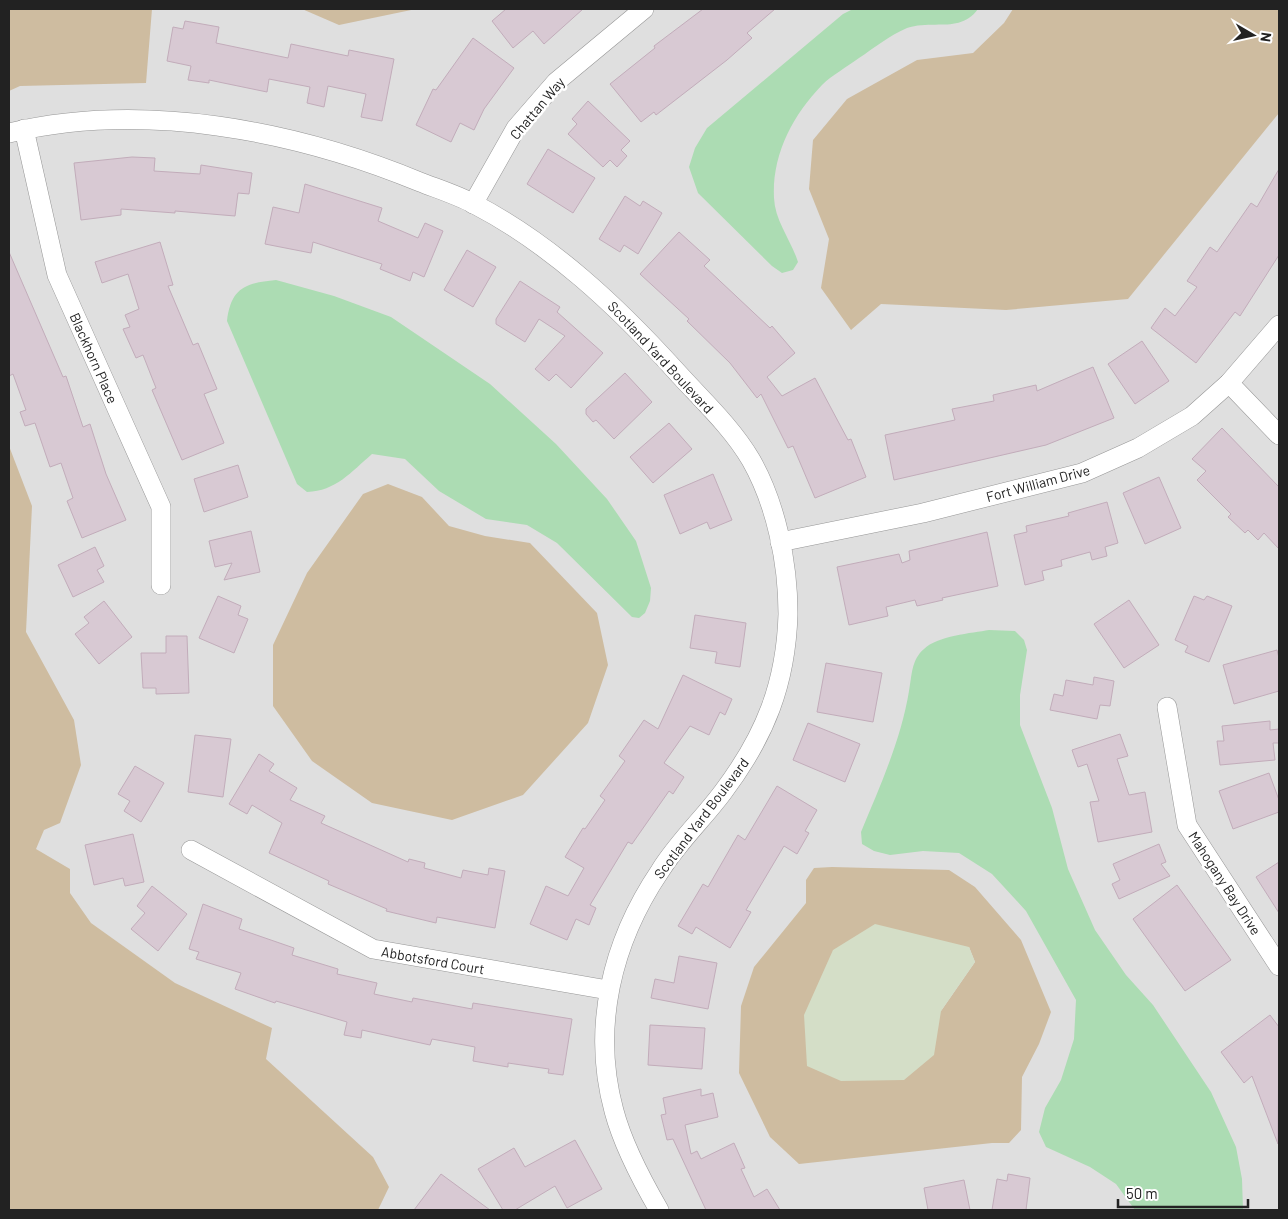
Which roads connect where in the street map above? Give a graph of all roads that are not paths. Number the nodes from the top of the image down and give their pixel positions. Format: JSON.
{"nodes":[{"id":1,"x":644,"y":9,"type":"edge"},
{"id":2,"x":16,"y":131,"type":"edge"},
{"id":3,"x":473,"y":204,"type":"junction"},
{"id":4,"x":1279,"y":325,"type":"edge"},
{"id":5,"x":1228,"y":384,"type":"junction"},
{"id":6,"x":1279,"y":435,"type":"edge"},
{"id":7,"x":780,"y":542,"type":"junction"},
{"id":8,"x":161,"y":585,"type":"dead end"},
{"id":9,"x":1167,"y":707,"type":"dead end"},
{"id":10,"x":191,"y":850,"type":"dead end"},
{"id":11,"x":1279,"y":966,"type":"edge"},
{"id":12,"x":608,"y":990,"type":"junction"},
{"id":13,"x":655,"y":1209,"type":"edge"}],
"edges":[{"from":1,"to":3,"type":"street","name":"Chattan Way"},
{"from":2,"to":3,"type":"street","name":"Scotland Yard Boulevard"},
{"from":2,"to":8,"type":"street","name":"Blackhorn Place"},
{"from":3,"to":7,"type":"street","name":"Scotland Yard Boulevard"},
{"from":4,"to":5,"type":"street","name":"Fort William Drive"},
{"from":5,"to":6,"type":"street"},
{"from":5,"to":7,"type":"street","name":"Fort William Drive"},
{"from":7,"to":12,"type":"street","name":"Scotland Yard Boulevard"},
{"from":9,"to":11,"type":"street","name":"Mahogany Bay Drive"},
{"from":10,"to":12,"type":"street","name":"Abbotsford Court"},
{"from":12,"to":13,"type":"street","name":"Scotland Yard Boulevard"}]}
